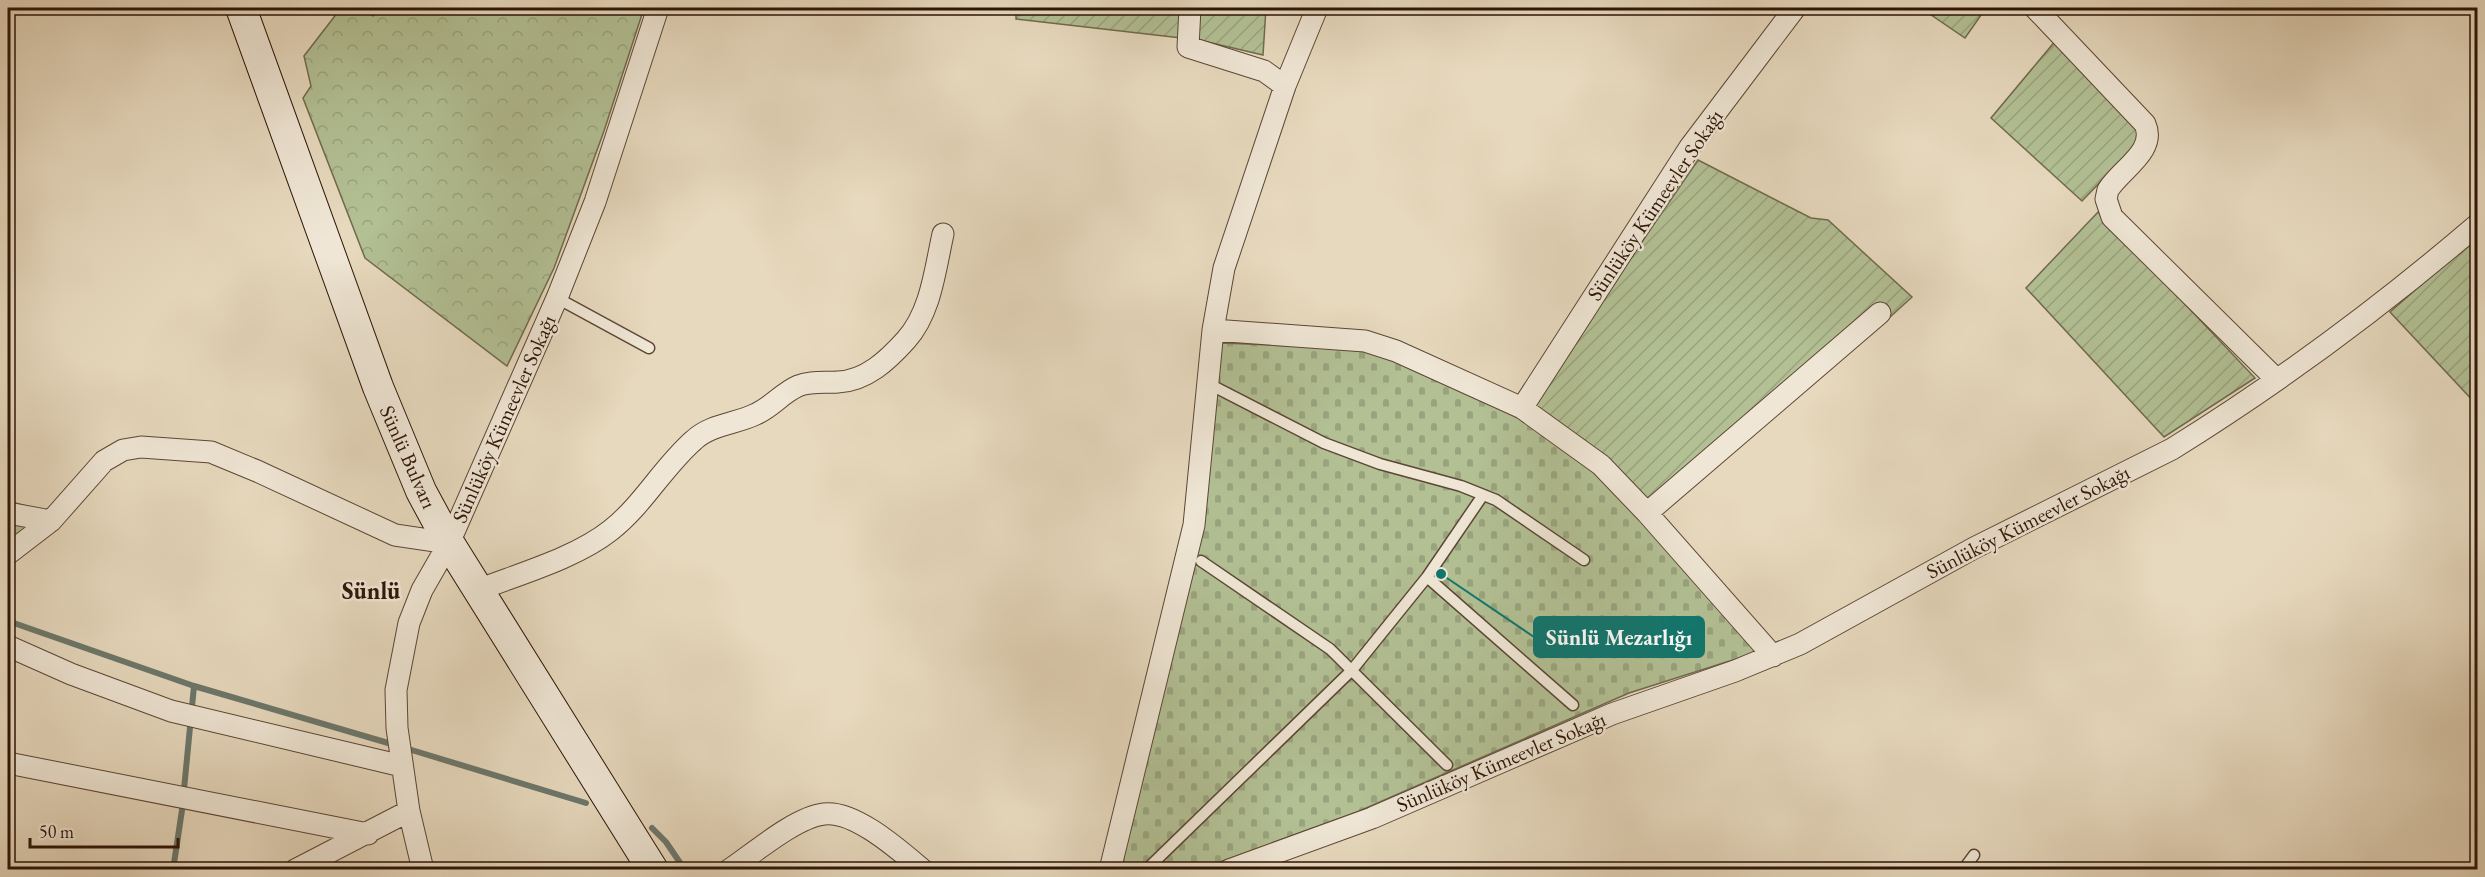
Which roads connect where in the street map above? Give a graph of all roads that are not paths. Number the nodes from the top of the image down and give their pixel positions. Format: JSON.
{"nodes":[{"id":1,"x":242,"y":8,"type":"edge"},
{"id":2,"x":658,"y":8,"type":"edge"},
{"id":3,"x":1190,"y":8,"type":"edge"},
{"id":4,"x":1317,"y":8,"type":"edge"},
{"id":5,"x":1795,"y":8,"type":"edge"},
{"id":6,"x":2035,"y":8,"type":"edge"},
{"id":7,"x":1285,"y":86,"type":"junction"},
{"id":8,"x":2478,"y":224,"type":"edge"},
{"id":9,"x":943,"y":234,"type":"dead end"},
{"id":10,"x":557,"y":298,"type":"junction"},
{"id":11,"x":1880,"y":313,"type":"dead end"},
{"id":12,"x":1213,"y":330,"type":"junction"},
{"id":13,"x":649,"y":348,"type":"dead end"},
{"id":14,"x":2276,"y":379,"type":"junction"},
{"id":15,"x":1209,"y":384,"type":"junction"},
{"id":16,"x":1522,"y":408,"type":"junction"},
{"id":17,"x":1483,"y":495,"type":"junction"},
{"id":18,"x":8,"y":513,"type":"edge"},
{"id":19,"x":1647,"y":513,"type":"junction"},
{"id":20,"x":51,"y":521,"type":"junction"},
{"id":21,"x":449,"y":543,"type":"junction"},
{"id":22,"x":8,"y":554,"type":"edge"},
{"id":23,"x":1584,"y":560,"type":"dead end"},
{"id":24,"x":1201,"y":561,"type":"dead end"},
{"id":25,"x":1427,"y":577,"type":"junction"},
{"id":26,"x":478,"y":590,"type":"junction"},
{"id":27,"x":8,"y":646,"type":"edge"},
{"id":28,"x":1773,"y":656,"type":"junction"},
{"id":29,"x":1352,"y":670,"type":"junction"},
{"id":30,"x":1573,"y":705,"type":"dead end"},
{"id":31,"x":8,"y":763,"type":"edge"},
{"id":32,"x":1447,"y":765,"type":"dead end"},
{"id":33,"x":402,"y":766,"type":"junction"},
{"id":34,"x":409,"y":811,"type":"junction"},
{"id":35,"x":368,"y":834,"type":"junction"},
{"id":36,"x":1974,"y":855,"type":"dead end"},
{"id":37,"x":295,"y":870,"type":"edge"},
{"id":38,"x":423,"y":870,"type":"edge"},
{"id":39,"x":653,"y":870,"type":"edge"},
{"id":40,"x":729,"y":870,"type":"edge"},
{"id":41,"x":922,"y":870,"type":"edge"},
{"id":42,"x":1110,"y":870,"type":"edge"},
{"id":43,"x":1146,"y":870,"type":"edge"},
{"id":44,"x":1229,"y":870,"type":"edge"},
{"id":45,"x":1963,"y":870,"type":"edge"}],
"edges":[{"from":1,"to":21,"type":"main road","name":"Sünlü Bulvarı"},
{"from":2,"to":10,"type":"street","name":"Sünlüköy Kümeevler Sokağı"},
{"from":3,"to":7,"type":"street"},
{"from":4,"to":7,"type":"street"},
{"from":5,"to":16,"type":"street","name":"Sünlüköy Kümeevler Sokağı"},
{"from":6,"to":14,"type":"street"},
{"from":7,"to":12,"type":"street"},
{"from":8,"to":14,"type":"street","name":"Sünlüköy Kümeevler Sokağı"},
{"from":9,"to":26,"type":"street"},
{"from":10,"to":13,"type":"lane"},
{"from":10,"to":21,"type":"street","name":"Sünlüköy Kümeevler Sokağı"},
{"from":11,"to":19,"type":"street"},
{"from":12,"to":15,"type":"street"},
{"from":12,"to":16,"type":"street"},
{"from":14,"to":28,"type":"street","name":"Sünlüköy Kümeevler Sokağı"},
{"from":15,"to":17,"type":"lane"},
{"from":15,"to":42,"type":"street"},
{"from":16,"to":19,"type":"street"},
{"from":17,"to":23,"type":"lane"},
{"from":17,"to":25,"type":"lane"},
{"from":18,"to":20,"type":"street"},
{"from":19,"to":28,"type":"street"},
{"from":20,"to":21,"type":"street","name":"Sünlüköy Kümeevler Sokağı"},
{"from":20,"to":22,"type":"street","name":"Sünlüköy Kümeevler Sokağı"},
{"from":21,"to":26,"type":"main road","name":"Sünlü Bulvarı"},
{"from":21,"to":33,"type":"street"},
{"from":24,"to":29,"type":"lane"},
{"from":25,"to":29,"type":"lane"},
{"from":25,"to":30,"type":"lane"},
{"from":26,"to":39,"type":"main road","name":"Sünlü Bulvarı"},
{"from":27,"to":33,"type":"street"},
{"from":28,"to":44,"type":"street","name":"Sünlüköy Kümeevler Sokağı"},
{"from":29,"to":32,"type":"lane"},
{"from":29,"to":43,"type":"lane"},
{"from":31,"to":35,"type":"street"},
{"from":33,"to":34,"type":"street"},
{"from":34,"to":35,"type":"street"},
{"from":34,"to":38,"type":"street"},
{"from":35,"to":37,"type":"street"},
{"from":36,"to":45,"type":"lane"},
{"from":40,"to":41,"type":"street"}]}
